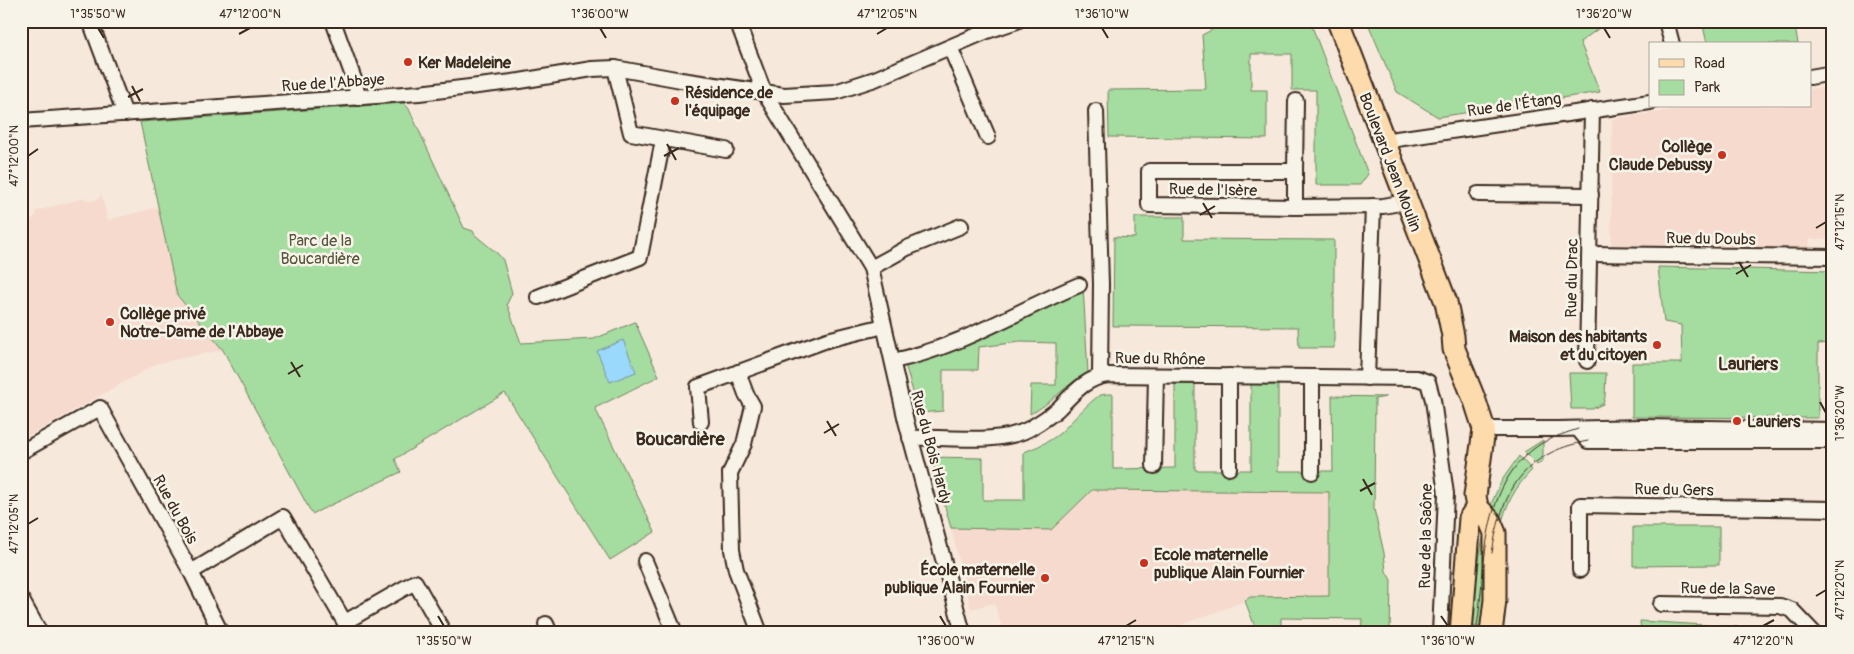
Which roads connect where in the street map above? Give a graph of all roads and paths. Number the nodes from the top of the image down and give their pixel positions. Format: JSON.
{"nodes":[{"id":1,"x":90,"y":21,"type":"edge"},
{"id":2,"x":332,"y":21,"type":"edge"},
{"id":3,"x":737,"y":21,"type":"edge"},
{"id":4,"x":1017,"y":21,"type":"edge"},
{"id":5,"x":1338,"y":21,"type":"edge"},
{"id":6,"x":1666,"y":21,"type":"edge"},
{"id":7,"x":1671,"y":42,"type":"edge"},
{"id":8,"x":950,"y":47,"type":"junction"},
{"id":9,"x":614,"y":68,"type":"junction"},
{"id":10,"x":1833,"y":73,"type":"edge"},
{"id":11,"x":1812,"y":76,"type":"edge"},
{"id":12,"x":764,"y":92,"type":"junction"},
{"id":13,"x":358,"y":98,"type":"junction"},
{"id":14,"x":1296,"y":101,"type":"dead end"},
{"id":15,"x":1649,"y":102,"type":"edge"},
{"id":16,"x":1592,"y":110,"type":"junction"},
{"id":17,"x":1096,"y":111,"type":"dead end"},
{"id":18,"x":125,"y":114,"type":"junction"},
{"id":19,"x":21,"y":121,"type":"edge"},
{"id":20,"x":988,"y":137,"type":"dead end"},
{"id":21,"x":663,"y":140,"type":"junction"},
{"id":22,"x":1383,"y":141,"type":"junction"},
{"id":23,"x":726,"y":150,"type":"dead end"},
{"id":24,"x":1295,"y":171,"type":"junction"},
{"id":25,"x":1478,"y":194,"type":"dead end"},
{"id":26,"x":1591,"y":195,"type":"junction"},
{"id":27,"x":1406,"y":202,"type":"junction"},
{"id":28,"x":1373,"y":206,"type":"junction"},
{"id":29,"x":1294,"y":207,"type":"junction"},
{"id":30,"x":961,"y":226,"type":"dead end"},
{"id":31,"x":1590,"y":254,"type":"junction"},
{"id":32,"x":1833,"y":257,"type":"edge"},
{"id":33,"x":871,"y":268,"type":"junction"},
{"id":34,"x":1079,"y":285,"type":"dead end"},
{"id":35,"x":538,"y":297,"type":"dead end"},
{"id":36,"x":884,"y":326,"type":"junction"},
{"id":37,"x":893,"y":361,"type":"junction"},
{"id":38,"x":1587,"y":361,"type":"dead end"},
{"id":39,"x":738,"y":372,"type":"junction"},
{"id":40,"x":1100,"y":376,"type":"junction"},
{"id":41,"x":1156,"y":376,"type":"junction"},
{"id":42,"x":1229,"y":376,"type":"junction"},
{"id":43,"x":1312,"y":378,"type":"junction"},
{"id":44,"x":1367,"y":378,"type":"junction"},
{"id":45,"x":1428,"y":382,"type":"joint"},
{"id":46,"x":701,"y":422,"type":"dead end"},
{"id":47,"x":1578,"y":429,"type":"junction"},
{"id":48,"x":1833,"y":430,"type":"edge"},
{"id":49,"x":1484,"y":431,"type":"junction"},
{"id":50,"x":910,"y":438,"type":"junction"},
{"id":51,"x":1833,"y":441,"type":"edge"},
{"id":52,"x":21,"y":452,"type":"edge"},
{"id":53,"x":1154,"y":466,"type":"dead end"},
{"id":54,"x":1229,"y":468,"type":"dead end"},
{"id":55,"x":1312,"y":472,"type":"dead end"},
{"id":56,"x":1477,"y":507,"type":"junction"},
{"id":57,"x":1833,"y":509,"type":"edge"},
{"id":58,"x":645,"y":562,"type":"dead end"},
{"id":59,"x":1580,"y":570,"type":"dead end"},
{"id":60,"x":190,"y":572,"type":"junction"},
{"id":61,"x":21,"y":599,"type":"edge"},
{"id":62,"x":1661,"y":604,"type":"dead end"},
{"id":63,"x":348,"y":628,"type":"edge"},
{"id":64,"x":216,"y":631,"type":"edge"},
{"id":65,"x":40,"y":633,"type":"edge"},
{"id":66,"x":444,"y":633,"type":"edge"},
{"id":67,"x":675,"y":633,"type":"edge"},
{"id":68,"x":760,"y":633,"type":"edge"},
{"id":69,"x":963,"y":633,"type":"edge"},
{"id":70,"x":1440,"y":633,"type":"edge"},
{"id":71,"x":1461,"y":633,"type":"edge"},
{"id":72,"x":1491,"y":633,"type":"edge"},
{"id":73,"x":1814,"y":633,"type":"edge"}],
"edges":[{"from":1,"to":18,"type":"street"},
{"from":2,"to":13,"type":"street"},
{"from":3,"to":12,"type":"street","name":"Rue du Bois Hardy"},
{"from":4,"to":8,"type":"street","name":"Rue de l'Abbaye"},
{"from":5,"to":22,"type":"main road","name":"Boulevard Jean Moulin"},
{"from":6,"to":7,"type":"street"},
{"from":8,"to":12,"type":"street","name":"Rue de l'Abbaye"},
{"from":8,"to":20,"type":"street"},
{"from":9,"to":12,"type":"street","name":"Rue de l'Abbaye"},
{"from":9,"to":13,"type":"street","name":"Rue de l'Abbaye"},
{"from":9,"to":21,"type":"street"},
{"from":10,"to":11,"type":"street"},
{"from":12,"to":33,"type":"street","name":"Rue du Bois Hardy"},
{"from":13,"to":18,"type":"street","name":"Rue de l'Abbaye"},
{"from":14,"to":24,"type":"street"},
{"from":15,"to":16,"type":"street","name":"Rue de l'Étang"},
{"from":16,"to":22,"type":"street","name":"Rue de l'Étang"},
{"from":16,"to":26,"type":"street","name":"Rue du Drac"},
{"from":17,"to":40,"type":"street"},
{"from":18,"to":19,"type":"street","name":"Rue de l'Abbaye"},
{"from":21,"to":23,"type":"street"},
{"from":21,"to":35,"type":"street"},
{"from":22,"to":27,"type":"main road","name":"Boulevard Jean Moulin"},
{"from":24,"to":29,"type":"street"},
{"from":24,"to":29,"type":"street","name":"Rue de l'Isère"},
{"from":25,"to":26,"type":"street"},
{"from":26,"to":31,"type":"street","name":"Rue du Drac"},
{"from":27,"to":28,"type":"street","name":"Rue de l'Isère"},
{"from":27,"to":49,"type":"main road","name":"Boulevard Jean Moulin"},
{"from":28,"to":29,"type":"street","name":"Rue de l'Isère"},
{"from":28,"to":44,"type":"street"},
{"from":30,"to":33,"type":"street"},
{"from":31,"to":32,"type":"street","name":"Rue du Doubs"},
{"from":31,"to":38,"type":"street","name":"Rue du Drac"},
{"from":33,"to":36,"type":"street","name":"Rue du Bois Hardy"},
{"from":34,"to":37,"type":"street"},
{"from":36,"to":37,"type":"street","name":"Rue du Bois Hardy"},
{"from":36,"to":39,"type":"street"},
{"from":37,"to":50,"type":"street","name":"Rue du Bois Hardy"},
{"from":39,"to":46,"type":"street"},
{"from":39,"to":68,"type":"street"},
{"from":40,"to":41,"type":"street","name":"Rue du Rhône"},
{"from":40,"to":50,"type":"street","name":"Rue du Rhône"},
{"from":41,"to":42,"type":"street","name":"Rue du Rhône"},
{"from":41,"to":53,"type":"street"},
{"from":42,"to":43,"type":"street","name":"Rue du Rhône"},
{"from":42,"to":54,"type":"street"},
{"from":43,"to":44,"type":"street","name":"Rue du Rhône"},
{"from":43,"to":55,"type":"street"},
{"from":44,"to":45,"type":"street","name":"Rue du Rhône"},
{"from":45,"to":70,"type":"street","name":"Rue de la Saône"},
{"from":47,"to":48,"type":"street"},
{"from":47,"to":49,"type":"street"},
{"from":47,"to":51,"type":"street"},
{"from":49,"to":56,"type":"main road"},
{"from":50,"to":69,"type":"street","name":"Rue du Bois Hardy"},
{"from":52,"to":60,"type":"street","name":"Rue du Bois"},
{"from":56,"to":71,"type":"main road"},
{"from":56,"to":72,"type":"main road"},
{"from":57,"to":59,"type":"street","name":"Rue du Gers"},
{"from":58,"to":67,"type":"street"},
{"from":60,"to":63,"type":"street"},
{"from":60,"to":64,"type":"street","name":"Rue du Bois"},
{"from":61,"to":65,"type":"street"},
{"from":62,"to":73,"type":"street","name":"Rue de la Save"},
{"from":63,"to":66,"type":"street"}]}
